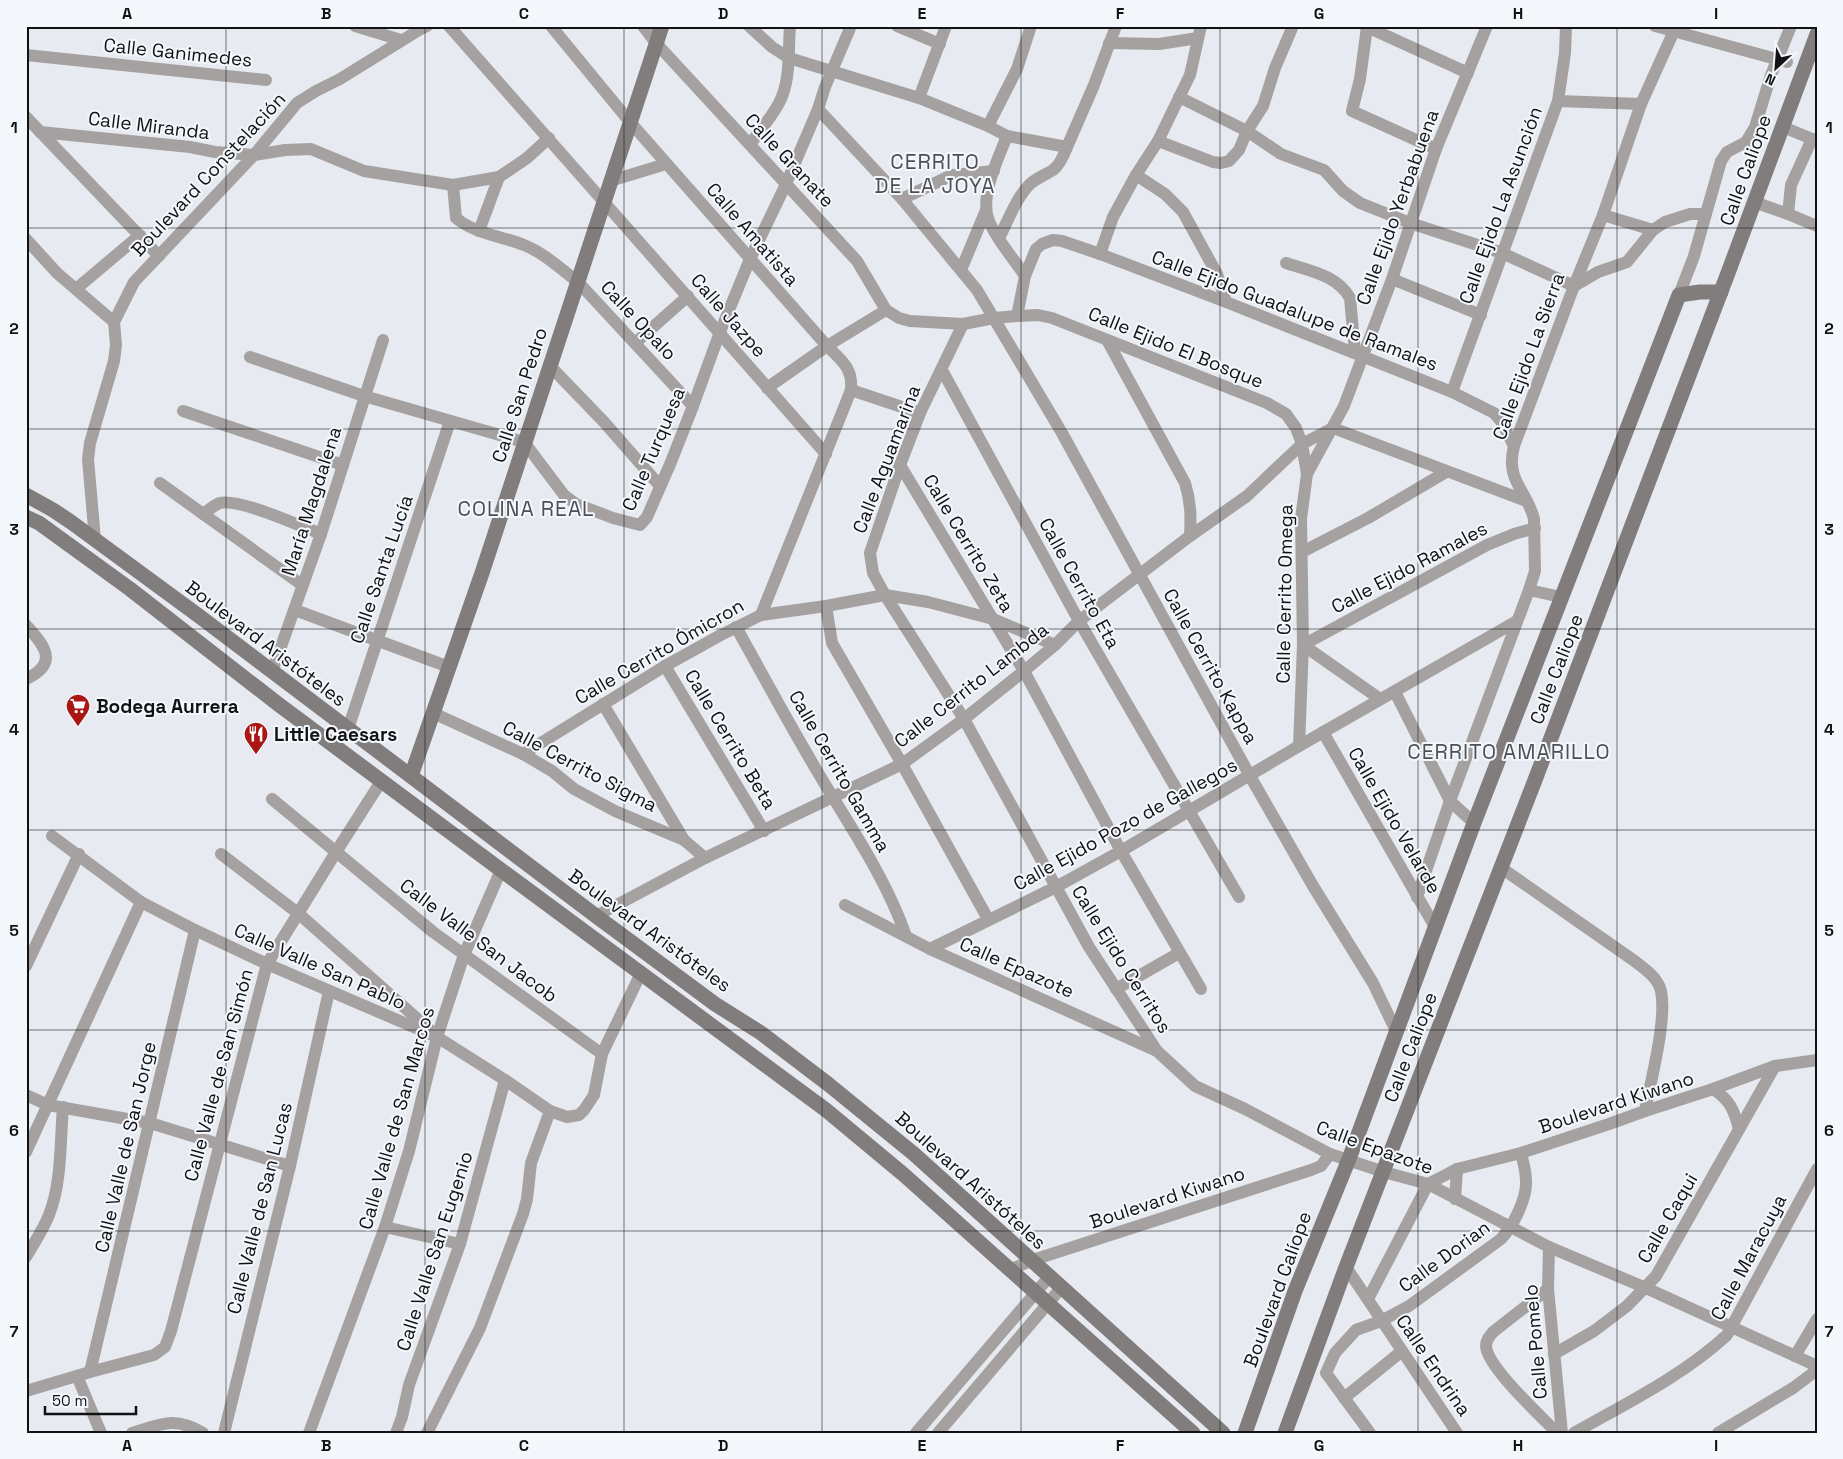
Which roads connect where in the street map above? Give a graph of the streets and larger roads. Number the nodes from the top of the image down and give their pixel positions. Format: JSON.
{"nodes":[{"id":1,"x":355,"y":26,"type":"edge"},
{"id":2,"x":427,"y":26,"type":"edge"},
{"id":3,"x":449,"y":26,"type":"edge"},
{"id":4,"x":551,"y":26,"type":"edge"},
{"id":5,"x":643,"y":26,"type":"edge"},
{"id":6,"x":662,"y":26,"type":"edge"},
{"id":7,"x":749,"y":26,"type":"edge"},
{"id":8,"x":790,"y":26,"type":"edge"},
{"id":9,"x":851,"y":26,"type":"edge"},
{"id":10,"x":897,"y":26,"type":"edge"},
{"id":11,"x":946,"y":26,"type":"edge"},
{"id":12,"x":1031,"y":26,"type":"edge"},
{"id":13,"x":1116,"y":26,"type":"edge"},
{"id":14,"x":1293,"y":26,"type":"edge"},
{"id":15,"x":1487,"y":26,"type":"edge"},
{"id":16,"x":1566,"y":26,"type":"edge"},
{"id":17,"x":1654,"y":26,"type":"edge"},
{"id":18,"x":1791,"y":26,"type":"edge"},
{"id":19,"x":1366,"y":27,"type":"edge"},
{"id":20,"x":1674,"y":31,"type":"junction"},
{"id":21,"x":1200,"y":32,"type":"edge"},
{"id":22,"x":1817,"y":34,"type":"edge"},
{"id":23,"x":401,"y":40,"type":"junction"},
{"id":24,"x":656,"y":43,"type":"junction"},
{"id":25,"x":1110,"y":43,"type":"junction"},
{"id":26,"x":940,"y":44,"type":"junction"},
{"id":27,"x":1814,"y":52,"type":"edge"},
{"id":28,"x":26,"y":55,"type":"edge"},
{"id":29,"x":789,"y":58,"type":"junction"},
{"id":30,"x":1782,"y":60,"type":"junction"},
{"id":31,"x":832,"y":70,"type":"junction"},
{"id":32,"x":1468,"y":73,"type":"junction"},
{"id":33,"x":266,"y":80,"type":"dead end"},
{"id":34,"x":1179,"y":97,"type":"junction"},
{"id":35,"x":919,"y":98,"type":"junction"},
{"id":36,"x":1558,"y":101,"type":"junction"},
{"id":37,"x":1641,"y":104,"type":"junction"},
{"id":38,"x":818,"y":109,"type":"junction"},
{"id":39,"x":26,"y":117,"type":"edge"},
{"id":40,"x":630,"y":122,"type":"junction"},
{"id":41,"x":988,"y":126,"type":"junction"},
{"id":42,"x":1783,"y":127,"type":"junction"},
{"id":43,"x":1247,"y":131,"type":"junction"},
{"id":44,"x":40,"y":132,"type":"junction"},
{"id":45,"x":1007,"y":136,"type":"junction"},
{"id":46,"x":549,"y":138,"type":"junction"},
{"id":47,"x":1814,"y":140,"type":"edge"},
{"id":48,"x":1158,"y":141,"type":"junction"},
{"id":49,"x":750,"y":144,"type":"junction"},
{"id":50,"x":1068,"y":147,"type":"junction"},
{"id":51,"x":1436,"y":149,"type":"junction"},
{"id":52,"x":254,"y":155,"type":"junction"},
{"id":53,"x":666,"y":164,"type":"junction"},
{"id":54,"x":994,"y":170,"type":"junction"},
{"id":55,"x":1136,"y":175,"type":"junction"},
{"id":56,"x":499,"y":177,"type":"junction"},
{"id":57,"x":610,"y":181,"type":"junction"},
{"id":58,"x":786,"y":184,"type":"junction"},
{"id":59,"x":453,"y":185,"type":"junction"},
{"id":60,"x":902,"y":200,"type":"junction"},
{"id":61,"x":604,"y":201,"type":"junction"},
{"id":62,"x":1754,"y":202,"type":"junction"},
{"id":63,"x":986,"y":210,"type":"junction"},
{"id":64,"x":1706,"y":214,"type":"junction"},
{"id":65,"x":1788,"y":214,"type":"junction"},
{"id":66,"x":1603,"y":215,"type":"junction"},
{"id":67,"x":1410,"y":223,"type":"junction"},
{"id":68,"x":1817,"y":226,"type":"edge"},
{"id":69,"x":1653,"y":230,"type":"junction"},
{"id":70,"x":479,"y":231,"type":"junction"},
{"id":71,"x":140,"y":235,"type":"junction"},
{"id":72,"x":999,"y":238,"type":"junction"},
{"id":73,"x":26,"y":239,"type":"edge"},
{"id":74,"x":1502,"y":253,"type":"junction"},
{"id":75,"x":1100,"y":254,"type":"junction"},
{"id":76,"x":160,"y":256,"type":"junction"},
{"id":77,"x":750,"y":259,"type":"junction"},
{"id":78,"x":1286,"y":263,"type":"dead end"},
{"id":79,"x":961,"y":270,"type":"junction"},
{"id":80,"x":1025,"y":276,"type":"junction"},
{"id":81,"x":1392,"y":279,"type":"junction"},
{"id":82,"x":578,"y":282,"type":"junction"},
{"id":83,"x":1574,"y":286,"type":"junction"},
{"id":84,"x":76,"y":289,"type":"junction"},
{"id":85,"x":1721,"y":292,"type":"junction"},
{"id":86,"x":1679,"y":295,"type":"junction"},
{"id":87,"x":688,"y":296,"type":"junction"},
{"id":88,"x":1226,"y":302,"type":"junction"},
{"id":89,"x":886,"y":310,"type":"junction"},
{"id":90,"x":1480,"y":315,"type":"junction"},
{"id":91,"x":1017,"y":316,"type":"junction"},
{"id":92,"x":994,"y":318,"type":"junction"},
{"id":93,"x":114,"y":322,"type":"junction"},
{"id":94,"x":963,"y":324,"type":"junction"},
{"id":95,"x":720,"y":332,"type":"junction"},
{"id":96,"x":383,"y":340,"type":"dead end"},
{"id":97,"x":1107,"y":340,"type":"junction"},
{"id":98,"x":635,"y":343,"type":"junction"},
{"id":99,"x":827,"y":346,"type":"junction"},
{"id":100,"x":1359,"y":354,"type":"junction"},
{"id":101,"x":250,"y":357,"type":"dead end"},
{"id":102,"x":549,"y":365,"type":"junction"},
{"id":103,"x":942,"y":370,"type":"junction"},
{"id":104,"x":767,"y":388,"type":"junction"},
{"id":105,"x":851,"y":390,"type":"junction"},
{"id":106,"x":1452,"y":392,"type":"junction"},
{"id":107,"x":364,"y":396,"type":"junction"},
{"id":108,"x":693,"y":406,"type":"junction"},
{"id":109,"x":183,"y":411,"type":"dead end"},
{"id":110,"x":920,"y":413,"type":"junction"},
{"id":111,"x":450,"y":421,"type":"junction"},
{"id":112,"x":1333,"y":428,"type":"junction"},
{"id":113,"x":524,"y":442,"type":"junction"},
{"id":114,"x":1302,"y":444,"type":"junction"},
{"id":115,"x":1514,"y":446,"type":"junction"},
{"id":116,"x":826,"y":454,"type":"junction"},
{"id":117,"x":343,"y":465,"type":"junction"},
{"id":118,"x":900,"y":465,"type":"junction"},
{"id":119,"x":1446,"y":472,"type":"junction"},
{"id":120,"x":1307,"y":474,"type":"junction"},
{"id":121,"x":160,"y":483,"type":"dead end"},
{"id":122,"x":660,"y":486,"type":"junction"},
{"id":123,"x":26,"y":495,"type":"edge"},
{"id":124,"x":1526,"y":501,"type":"junction"},
{"id":125,"x":203,"y":514,"type":"junction"},
{"id":126,"x":26,"y":517,"type":"edge"},
{"id":127,"x":1535,"y":528,"type":"junction"},
{"id":128,"x":321,"y":534,"type":"junction"},
{"id":129,"x":1190,"y":536,"type":"junction"},
{"id":130,"x":95,"y":540,"type":"junction"},
{"id":131,"x":1302,"y":552,"type":"junction"},
{"id":132,"x":870,"y":553,"type":"joint"},
{"id":133,"x":1140,"y":574,"type":"junction"},
{"id":134,"x":302,"y":585,"type":"junction"},
{"id":135,"x":1529,"y":590,"type":"junction"},
{"id":136,"x":885,"y":595,"type":"junction"},
{"id":137,"x":1561,"y":597,"type":"junction"},
{"id":138,"x":826,"y":606,"type":"junction"},
{"id":139,"x":295,"y":610,"type":"junction"},
{"id":140,"x":761,"y":615,"type":"junction"},
{"id":141,"x":199,"y":616,"type":"junction"},
{"id":142,"x":993,"y":619,"type":"junction"},
{"id":143,"x":1079,"y":621,"type":"junction"},
{"id":144,"x":1517,"y":621,"type":"junction"},
{"id":145,"x":26,"y":625,"type":"edge"},
{"id":146,"x":736,"y":627,"type":"junction"},
{"id":147,"x":181,"y":629,"type":"junction"},
{"id":148,"x":377,"y":639,"type":"junction"},
{"id":149,"x":1055,"y":645,"type":"junction"},
{"id":150,"x":1303,"y":645,"type":"junction"},
{"id":151,"x":665,"y":666,"type":"junction"},
{"id":152,"x":449,"y":667,"type":"junction"},
{"id":153,"x":267,"y":668,"type":"junction"},
{"id":154,"x":1024,"y":671,"type":"junction"},
{"id":155,"x":26,"y":679,"type":"edge"},
{"id":156,"x":1395,"y":692,"type":"junction"},
{"id":157,"x":1380,"y":700,"type":"junction"},
{"id":158,"x":603,"y":704,"type":"junction"},
{"id":159,"x":433,"y":713,"type":"junction"},
{"id":160,"x":964,"y":719,"type":"junction"},
{"id":161,"x":348,"y":729,"type":"junction"},
{"id":162,"x":1323,"y":732,"type":"junction"},
{"id":163,"x":1299,"y":746,"type":"junction"},
{"id":164,"x":523,"y":754,"type":"junction"},
{"id":165,"x":902,"y":764,"type":"junction"},
{"id":166,"x":411,"y":776,"type":"junction"},
{"id":167,"x":1250,"y":776,"type":"junction"},
{"id":168,"x":382,"y":780,"type":"junction"},
{"id":169,"x":272,"y":799,"type":"dead end"},
{"id":170,"x":833,"y":799,"type":"junction"},
{"id":171,"x":1450,"y":801,"type":"junction"},
{"id":172,"x":1189,"y":812,"type":"junction"},
{"id":173,"x":1474,"y":823,"type":"junction"},
{"id":174,"x":764,"y":830,"type":"junction"},
{"id":175,"x":52,"y":836,"type":"dead end"},
{"id":176,"x":684,"y":840,"type":"junction"},
{"id":177,"x":1121,"y":851,"type":"junction"},
{"id":178,"x":336,"y":852,"type":"junction"},
{"id":179,"x":79,"y":854,"type":"junction"},
{"id":180,"x":221,"y":854,"type":"dead end"},
{"id":181,"x":514,"y":854,"type":"junction"},
{"id":182,"x":705,"y":858,"type":"junction"},
{"id":183,"x":1500,"y":867,"type":"junction"},
{"id":184,"x":501,"y":870,"type":"junction"},
{"id":185,"x":1056,"y":887,"type":"junction"},
{"id":186,"x":1239,"y":897,"type":"dead end"},
{"id":187,"x":1417,"y":897,"type":"junction"},
{"id":188,"x":141,"y":902,"type":"junction"},
{"id":189,"x":845,"y":905,"type":"dead end"},
{"id":190,"x":299,"y":914,"type":"junction"},
{"id":191,"x":596,"y":916,"type":"junction"},
{"id":192,"x":988,"y":919,"type":"junction"},
{"id":193,"x":1435,"y":927,"type":"junction"},
{"id":194,"x":195,"y":930,"type":"junction"},
{"id":195,"x":906,"y":936,"type":"junction"},
{"id":196,"x":930,"y":949,"type":"junction"},
{"id":197,"x":1179,"y":953,"type":"junction"},
{"id":198,"x":464,"y":955,"type":"junction"},
{"id":199,"x":267,"y":964,"type":"junction"},
{"id":200,"x":26,"y":966,"type":"edge"},
{"id":201,"x":641,"y":973,"type":"junction"},
{"id":202,"x":1116,"y":989,"type":"junction"},
{"id":203,"x":1201,"y":989,"type":"dead end"},
{"id":204,"x":329,"y":992,"type":"junction"},
{"id":205,"x":1396,"y":1031,"type":"junction"},
{"id":206,"x":437,"y":1037,"type":"junction"},
{"id":207,"x":1157,"y":1051,"type":"junction"},
{"id":208,"x":602,"y":1054,"type":"junction"},
{"id":209,"x":1817,"y":1060,"type":"edge"},
{"id":210,"x":1775,"y":1066,"type":"junction"},
{"id":211,"x":505,"y":1080,"type":"junction"},
{"id":212,"x":1713,"y":1090,"type":"junction"},
{"id":213,"x":26,"y":1095,"type":"edge"},
{"id":214,"x":48,"y":1105,"type":"junction"},
{"id":215,"x":63,"y":1107,"type":"junction"},
{"id":216,"x":550,"y":1111,"type":"junction"},
{"id":217,"x":1645,"y":1111,"type":"junction"},
{"id":218,"x":150,"y":1123,"type":"junction"},
{"id":219,"x":1739,"y":1129,"type":"junction"},
{"id":220,"x":219,"y":1145,"type":"junction"},
{"id":221,"x":26,"y":1152,"type":"edge"},
{"id":222,"x":1521,"y":1153,"type":"junction"},
{"id":223,"x":1330,"y":1154,"type":"junction"},
{"id":224,"x":1349,"y":1159,"type":"junction"},
{"id":225,"x":290,"y":1166,"type":"junction"},
{"id":226,"x":1457,"y":1169,"type":"junction"},
{"id":227,"x":1817,"y":1169,"type":"edge"},
{"id":228,"x":1384,"y":1172,"type":"junction"},
{"id":229,"x":1428,"y":1184,"type":"junction"},
{"id":230,"x":1455,"y":1200,"type":"junction"},
{"id":231,"x":384,"y":1227,"type":"junction"},
{"id":232,"x":1511,"y":1229,"type":"junction"},
{"id":233,"x":460,"y":1244,"type":"junction"},
{"id":234,"x":1549,"y":1247,"type":"junction"},
{"id":235,"x":26,"y":1257,"type":"edge"},
{"id":236,"x":1031,"y":1261,"type":"junction"},
{"id":237,"x":1346,"y":1267,"type":"junction"},
{"id":238,"x":1011,"y":1269,"type":"junction"},
{"id":239,"x":1048,"y":1277,"type":"junction"},
{"id":240,"x":1061,"y":1288,"type":"junction"},
{"id":241,"x":1646,"y":1288,"type":"junction"},
{"id":242,"x":1548,"y":1289,"type":"junction"},
{"id":243,"x":1036,"y":1292,"type":"junction"},
{"id":244,"x":1368,"y":1300,"type":"junction"},
{"id":245,"x":1048,"y":1303,"type":"junction"},
{"id":246,"x":1817,"y":1319,"type":"edge"},
{"id":247,"x":1382,"y":1321,"type":"junction"},
{"id":248,"x":1732,"y":1327,"type":"junction"},
{"id":249,"x":1402,"y":1351,"type":"junction"},
{"id":250,"x":1554,"y":1354,"type":"junction"},
{"id":251,"x":1795,"y":1356,"type":"junction"},
{"id":252,"x":1312,"y":1361,"type":"junction"},
{"id":253,"x":1817,"y":1366,"type":"edge"},
{"id":254,"x":1817,"y":1370,"type":"edge"},
{"id":255,"x":90,"y":1372,"type":"junction"},
{"id":256,"x":77,"y":1376,"type":"junction"},
{"id":257,"x":1329,"y":1378,"type":"junction"},
{"id":258,"x":26,"y":1391,"type":"edge"},
{"id":259,"x":1344,"y":1398,"type":"junction"},
{"id":260,"x":101,"y":1433,"type":"edge"},
{"id":261,"x":132,"y":1433,"type":"edge"},
{"id":262,"x":203,"y":1433,"type":"edge"},
{"id":263,"x":224,"y":1433,"type":"edge"},
{"id":264,"x":309,"y":1433,"type":"edge"},
{"id":265,"x":396,"y":1433,"type":"edge"},
{"id":266,"x":427,"y":1433,"type":"edge"},
{"id":267,"x":916,"y":1433,"type":"edge"},
{"id":268,"x":938,"y":1433,"type":"edge"},
{"id":269,"x":1193,"y":1433,"type":"edge"},
{"id":270,"x":1223,"y":1433,"type":"edge"},
{"id":271,"x":1246,"y":1433,"type":"edge"},
{"id":272,"x":1285,"y":1433,"type":"edge"},
{"id":273,"x":1370,"y":1433,"type":"edge"},
{"id":274,"x":1457,"y":1433,"type":"edge"},
{"id":275,"x":1557,"y":1433,"type":"edge"},
{"id":276,"x":1562,"y":1433,"type":"edge"},
{"id":277,"x":1574,"y":1433,"type":"edge"},
{"id":278,"x":1718,"y":1433,"type":"edge"}],
"edges":[{"from":1,"to":23,"type":"street"},
{"from":2,"to":23,"type":"street","name":"Boulevard Constelación"},
{"from":3,"to":46,"type":"street","name":"Calle Jazpe"},
{"from":4,"to":40,"type":"street","name":"Calle Amatista"},
{"from":5,"to":24,"type":"street","name":"Calle Granate"},
{"from":6,"to":24,"type":"street","name":"Calle San Pedro"},
{"from":7,"to":29,"type":"street"},
{"from":8,"to":29,"type":"street"},
{"from":9,"to":31,"type":"street","name":"Calle Turquesa"},
{"from":10,"to":26,"type":"street"},
{"from":11,"to":26,"type":"street"},
{"from":12,"to":41,"type":"street"},
{"from":13,"to":25,"type":"street"},
{"from":14,"to":43,"type":"street"},
{"from":15,"to":32,"type":"street","name":"Calle Ejido Yerbabuena"},
{"from":16,"to":36,"type":"street","name":"Calle Ejido La Asunción"},
{"from":17,"to":20,"type":"street"},
{"from":18,"to":30,"type":"street","name":"Calle Caliope"},
{"from":19,"to":32,"type":"street"},
{"from":19,"to":51,"type":"street"},
{"from":20,"to":30,"type":"street"},
{"from":20,"to":37,"type":"street","name":"Calle Ejido La Sierra"},
{"from":21,"to":25,"type":"street"},
{"from":21,"to":34,"type":"street"},
{"from":22,"to":27,"type":"street","name":"Calle Caliope"},
{"from":23,"to":52,"type":"street","name":"Boulevard Constelación"},
{"from":24,"to":40,"type":"street","name":"Calle San Pedro"},
{"from":24,"to":49,"type":"street","name":"Calle Granate"},
{"from":25,"to":50,"type":"street"},
{"from":26,"to":35,"type":"street"},
{"from":27,"to":42,"type":"street","name":"Calle Caliope"},
{"from":28,"to":33,"type":"street","name":"Calle Ganimedes"},
{"from":29,"to":31,"type":"street"},
{"from":29,"to":49,"type":"street"},
{"from":30,"to":64,"type":"street","name":"Calle Caliope"},
{"from":31,"to":35,"type":"street"},
{"from":31,"to":38,"type":"street","name":"Calle Turquesa"},
{"from":32,"to":51,"type":"street","name":"Calle Ejido Yerbabuena"},
{"from":34,"to":43,"type":"street"},
{"from":34,"to":48,"type":"street"},
{"from":35,"to":41,"type":"street"},
{"from":36,"to":37,"type":"street"},
{"from":36,"to":74,"type":"street","name":"Calle Ejido La Asunción"},
{"from":37,"to":66,"type":"street","name":"Calle Ejido La Sierra"},
{"from":38,"to":58,"type":"street","name":"Calle Turquesa"},
{"from":38,"to":60,"type":"street","name":"Calle Cerrito Kappa"},
{"from":39,"to":44,"type":"street"},
{"from":40,"to":53,"type":"street","name":"Calle Amatista"},
{"from":40,"to":57,"type":"street","name":"Calle San Pedro"},
{"from":41,"to":45,"type":"street"},
{"from":42,"to":47,"type":"street"},
{"from":42,"to":62,"type":"street","name":"Calle Caliope"},
{"from":43,"to":48,"type":"street"},
{"from":43,"to":67,"type":"street"},
{"from":44,"to":52,"type":"street","name":"Calle Miranda"},
{"from":44,"to":71,"type":"street"},
{"from":45,"to":50,"type":"street"},
{"from":45,"to":54,"type":"street"},
{"from":46,"to":56,"type":"street"},
{"from":46,"to":61,"type":"street","name":"Calle Jazpe"},
{"from":47,"to":65,"type":"street"},
{"from":48,"to":55,"type":"street"},
{"from":49,"to":58,"type":"street","name":"Calle Granate"},
{"from":50,"to":72,"type":"street"},
{"from":51,"to":67,"type":"street","name":"Calle Ejido Yerbabuena"},
{"from":52,"to":59,"type":"street","name":"Calle Miranda"},
{"from":52,"to":76,"type":"street","name":"Boulevard Constelación"},
{"from":53,"to":57,"type":"street"},
{"from":53,"to":77,"type":"street","name":"Calle Amatista"},
{"from":54,"to":60,"type":"street"},
{"from":54,"to":63,"type":"street"},
{"from":55,"to":75,"type":"street"},
{"from":55,"to":88,"type":"street"},
{"from":56,"to":59,"type":"street","name":"Calle Miranda"},
{"from":56,"to":70,"type":"street"},
{"from":57,"to":61,"type":"street","name":"Calle San Pedro"},
{"from":58,"to":77,"type":"street","name":"Calle Turquesa"},
{"from":58,"to":89,"type":"street","name":"Calle Granate"},
{"from":59,"to":70,"type":"street","name":"Calle Opalo"},
{"from":60,"to":79,"type":"street","name":"Calle Cerrito Kappa"},
{"from":61,"to":82,"type":"street","name":"Calle San Pedro"},
{"from":61,"to":87,"type":"street","name":"Calle Jazpe"},
{"from":62,"to":65,"type":"street"},
{"from":62,"to":85,"type":"street","name":"Calle Caliope"},
{"from":63,"to":72,"type":"street"},
{"from":63,"to":79,"type":"street"},
{"from":64,"to":69,"type":"street"},
{"from":64,"to":86,"type":"street","name":"Calle Caliope"},
{"from":65,"to":68,"type":"street"},
{"from":66,"to":69,"type":"street"},
{"from":66,"to":83,"type":"street","name":"Calle Ejido La Sierra"},
{"from":67,"to":74,"type":"street"},
{"from":67,"to":81,"type":"street","name":"Calle Ejido Yerbabuena"},
{"from":69,"to":83,"type":"street"},
{"from":70,"to":82,"type":"street","name":"Calle Opalo"},
{"from":71,"to":76,"type":"street"},
{"from":71,"to":84,"type":"street"},
{"from":72,"to":80,"type":"street"},
{"from":73,"to":84,"type":"street"},
{"from":74,"to":83,"type":"street"},
{"from":74,"to":90,"type":"street","name":"Calle Ejido La Asunción"},
{"from":75,"to":80,"type":"street","name":"Calle Ejido Guadalupe de Ramales"},
{"from":75,"to":88,"type":"street","name":"Calle Ejido Guadalupe de Ramales"},
{"from":76,"to":93,"type":"street","name":"Boulevard Constelación"},
{"from":77,"to":95,"type":"street","name":"Calle Turquesa"},
{"from":77,"to":99,"type":"street","name":"Calle Amatista"},
{"from":78,"to":100,"type":"street"},
{"from":79,"to":92,"type":"street","name":"Calle Cerrito Kappa"},
{"from":80,"to":91,"type":"street"},
{"from":81,"to":90,"type":"street"},
{"from":81,"to":100,"type":"street","name":"Calle Ejido Yerbabuena"},
{"from":82,"to":98,"type":"street","name":"Calle Opalo"},
{"from":82,"to":102,"type":"street","name":"Calle San Pedro"},
{"from":83,"to":115,"type":"street","name":"Calle Ejido La Sierra"},
{"from":84,"to":93,"type":"street"},
{"from":85,"to":86,"type":"street"},
{"from":85,"to":183,"type":"street","name":"Calle Caliope"},
{"from":86,"to":137,"type":"street","name":"Calle Caliope"},
{"from":87,"to":95,"type":"street","name":"Calle Jazpe"},
{"from":87,"to":98,"type":"street"},
{"from":88,"to":100,"type":"street","name":"Calle Ejido Guadalupe de Ramales"},
{"from":89,"to":94,"type":"street","name":"Calle Ejido El Bosque"},
{"from":89,"to":99,"type":"street"},
{"from":90,"to":106,"type":"street","name":"Calle Ejido La Asunción"},
{"from":91,"to":92,"type":"street","name":"Calle Ejido El Bosque"},
{"from":91,"to":97,"type":"street","name":"Calle Ejido El Bosque"},
{"from":92,"to":94,"type":"street","name":"Calle Ejido El Bosque"},
{"from":92,"to":133,"type":"street","name":"Calle Cerrito Kappa"},
{"from":93,"to":130,"type":"street"},
{"from":94,"to":103,"type":"street","name":"Calle Aguamarina"},
{"from":95,"to":104,"type":"street","name":"Calle Jazpe"},
{"from":95,"to":108,"type":"street","name":"Calle Turquesa"},
{"from":96,"to":107,"type":"street","name":"María Magdalena"},
{"from":97,"to":114,"type":"street","name":"Calle Ejido El Bosque"},
{"from":97,"to":129,"type":"street"},
{"from":98,"to":108,"type":"street","name":"Calle Opalo"},
{"from":99,"to":104,"type":"street"},
{"from":99,"to":105,"type":"street","name":"Calle Amatista"},
{"from":100,"to":106,"type":"street","name":"Calle Ejido Guadalupe de Ramales"},
{"from":100,"to":112,"type":"street","name":"Calle Ejido Yerbabuena"},
{"from":101,"to":107,"type":"street"},
{"from":102,"to":113,"type":"street","name":"Calle San Pedro"},
{"from":102,"to":122,"type":"street"},
{"from":103,"to":110,"type":"street","name":"Calle Aguamarina"},
{"from":103,"to":143,"type":"street","name":"Calle Cerrito Eta"},
{"from":104,"to":116,"type":"street","name":"Calle Jazpe"},
{"from":105,"to":110,"type":"street"},
{"from":105,"to":116,"type":"street"},
{"from":106,"to":115,"type":"street","name":"Calle Ejido Guadalupe de Ramales"},
{"from":107,"to":111,"type":"street"},
{"from":107,"to":117,"type":"street","name":"María Magdalena"},
{"from":108,"to":122,"type":"street","name":"Calle Turquesa"},
{"from":109,"to":117,"type":"street"},
{"from":110,"to":118,"type":"street","name":"Calle Aguamarina"},
{"from":111,"to":113,"type":"street"},
{"from":111,"to":148,"type":"street","name":"Calle Santa Lucía"},
{"from":112,"to":114,"type":"street","name":"Calle Cerrito Lambda"},
{"from":112,"to":119,"type":"street"},
{"from":112,"to":120,"type":"street","name":"Calle Ejido Yerbabuena"},
{"from":113,"to":122,"type":"street","name":"Calle Turquesa"},
{"from":113,"to":152,"type":"street","name":"Calle San Pedro"},
{"from":114,"to":120,"type":"street","name":"Calle Cerrito Omega"},
{"from":114,"to":129,"type":"street","name":"Calle Cerrito Lambda"},
{"from":115,"to":124,"type":"street","name":"Calle Ejido La Sierra"},
{"from":116,"to":140,"type":"street"},
{"from":117,"to":128,"type":"street","name":"María Magdalena"},
{"from":118,"to":132,"type":"street","name":"Calle Aguamarina"},
{"from":118,"to":142,"type":"street","name":"Calle Cerrito Zeta"},
{"from":119,"to":124,"type":"street"},
{"from":119,"to":131,"type":"street"},
{"from":120,"to":131,"type":"street","name":"Calle Cerrito Omega"},
{"from":121,"to":125,"type":"street"},
{"from":123,"to":130,"type":"street","name":"Boulevard Aristóteles"},
{"from":124,"to":127,"type":"street","name":"Calle Ejido La Sierra"},
{"from":125,"to":128,"type":"street"},
{"from":125,"to":134,"type":"street"},
{"from":126,"to":147,"type":"street","name":"Boulevard Aristóteles"},
{"from":127,"to":135,"type":"street","name":"Calle Ejido La Sierra"},
{"from":127,"to":150,"type":"street","name":"Calle Ejido Ramales"},
{"from":128,"to":134,"type":"street","name":"María Magdalena"},
{"from":129,"to":133,"type":"street","name":"Calle Cerrito Lambda"},
{"from":130,"to":141,"type":"street","name":"Boulevard Aristóteles"},
{"from":131,"to":150,"type":"street","name":"Calle Cerrito Omega"},
{"from":132,"to":136,"type":"street","name":"Calle Ejido Cerritos"},
{"from":133,"to":143,"type":"street","name":"Calle Cerrito Lambda"},
{"from":133,"to":167,"type":"street","name":"Calle Cerrito Kappa"},
{"from":134,"to":139,"type":"street","name":"María Magdalena"},
{"from":135,"to":137,"type":"street"},
{"from":135,"to":144,"type":"street","name":"Calle Ejido La Sierra"},
{"from":136,"to":138,"type":"street","name":"Calle Cerrito Ómicron"},
{"from":136,"to":142,"type":"street","name":"Calle Cerrito Ómicron"},
{"from":136,"to":160,"type":"street","name":"Calle Ejido Cerritos"},
{"from":137,"to":173,"type":"street","name":"Calle Caliope"},
{"from":138,"to":140,"type":"street","name":"Calle Cerrito Ómicron"},
{"from":138,"to":165,"type":"street"},
{"from":139,"to":148,"type":"street"},
{"from":139,"to":153,"type":"street","name":"María Magdalena"},
{"from":140,"to":146,"type":"street","name":"Calle Cerrito Ómicron"},
{"from":141,"to":147,"type":"street"},
{"from":141,"to":153,"type":"street","name":"Boulevard Aristóteles"},
{"from":142,"to":149,"type":"street","name":"Calle Cerrito Ómicron"},
{"from":142,"to":154,"type":"street","name":"Calle Cerrito Zeta"},
{"from":143,"to":149,"type":"street","name":"Calle Cerrito Lambda"},
{"from":143,"to":172,"type":"street","name":"Calle Cerrito Eta"},
{"from":144,"to":156,"type":"street","name":"Calle Ejido Pozo de Gallegos"},
{"from":144,"to":171,"type":"street","name":"Calle Ejido La Sierra"},
{"from":145,"to":155,"type":"street"},
{"from":146,"to":151,"type":"street","name":"Calle Cerrito Ómicron"},
{"from":146,"to":170,"type":"street","name":"Calle Cerrito Gamma"},
{"from":147,"to":168,"type":"street","name":"Boulevard Aristóteles"},
{"from":148,"to":152,"type":"street"},
{"from":148,"to":161,"type":"street","name":"Calle Santa Lucía"},
{"from":149,"to":154,"type":"street","name":"Calle Cerrito Lambda"},
{"from":150,"to":157,"type":"street"},
{"from":150,"to":163,"type":"street","name":"Calle Cerrito Omega"},
{"from":151,"to":158,"type":"street","name":"Calle Cerrito Ómicron"},
{"from":151,"to":174,"type":"street","name":"Calle Cerrito Beta"},
{"from":152,"to":159,"type":"street","name":"Calle San Pedro"},
{"from":153,"to":161,"type":"street","name":"Boulevard Aristóteles"},
{"from":154,"to":160,"type":"street","name":"Calle Cerrito Lambda"},
{"from":154,"to":177,"type":"street","name":"Calle Cerrito Zeta"},
{"from":156,"to":157,"type":"street","name":"Calle Ejido Pozo de Gallegos"},
{"from":156,"to":171,"type":"street"},
{"from":157,"to":162,"type":"street","name":"Calle Ejido Pozo de Gallegos"},
{"from":158,"to":164,"type":"street","name":"Calle Cerrito Ómicron"},
{"from":158,"to":176,"type":"street"},
{"from":159,"to":164,"type":"street","name":"Calle Cerrito Sigma"},
{"from":159,"to":166,"type":"street","name":"Calle San Pedro"},
{"from":160,"to":165,"type":"street","name":"Calle Cerrito Lambda"},
{"from":160,"to":185,"type":"street","name":"Calle Ejido Cerritos"},
{"from":161,"to":166,"type":"street","name":"Boulevard Aristóteles"},
{"from":162,"to":163,"type":"street","name":"Calle Ejido Pozo de Gallegos"},
{"from":162,"to":187,"type":"street","name":"Calle Ejido Velarde"},
{"from":163,"to":167,"type":"street","name":"Calle Ejido Pozo de Gallegos"},
{"from":164,"to":176,"type":"street","name":"Calle Cerrito Sigma"},
{"from":165,"to":170,"type":"street","name":"Calle Cerrito Lambda"},
{"from":165,"to":192,"type":"street"},
{"from":166,"to":181,"type":"street","name":"Boulevard Aristóteles"},
{"from":167,"to":172,"type":"street","name":"Calle Ejido Pozo de Gallegos"},
{"from":167,"to":205,"type":"street","name":"Calle Cerrito Kappa"},
{"from":168,"to":178,"type":"street","name":"Calle Valle de San Simón"},
{"from":168,"to":184,"type":"street","name":"Boulevard Aristóteles"},
{"from":169,"to":178,"type":"street","name":"Calle Valle San Jacob"},
{"from":170,"to":174,"type":"street","name":"Calle Cerrito Lambda"},
{"from":170,"to":195,"type":"street","name":"Calle Cerrito Gamma"},
{"from":171,"to":173,"type":"street"},
{"from":171,"to":187,"type":"street","name":"Calle Ejido La Sierra"},
{"from":172,"to":177,"type":"street","name":"Calle Ejido Pozo de Gallegos"},
{"from":172,"to":186,"type":"street","name":"Calle Cerrito Eta"},
{"from":173,"to":193,"type":"street","name":"Calle Caliope"},
{"from":174,"to":182,"type":"street","name":"Calle Cerrito Lambda"},
{"from":175,"to":179,"type":"street","name":"Calle Valle San Pablo"},
{"from":176,"to":182,"type":"street","name":"Calle Cerrito Sigma"},
{"from":177,"to":185,"type":"street","name":"Calle Ejido Pozo de Gallegos"},
{"from":177,"to":197,"type":"street","name":"Calle Cerrito Zeta"},
{"from":178,"to":190,"type":"street","name":"Calle Valle de San Simón"},
{"from":178,"to":198,"type":"street","name":"Calle Valle San Jacob"},
{"from":179,"to":188,"type":"street","name":"Calle Valle San Pablo"},
{"from":179,"to":200,"type":"street"},
{"from":180,"to":190,"type":"street"},
{"from":181,"to":184,"type":"street"},
{"from":181,"to":191,"type":"street","name":"Boulevard Aristóteles"},
{"from":182,"to":191,"type":"street","name":"Calle Cerrito Lambda"},
{"from":183,"to":217,"type":"street"},
{"from":183,"to":228,"type":"street","name":"Calle Caliope"},
{"from":184,"to":198,"type":"street","name":"Calle Valle de San Marcos"},
{"from":184,"to":201,"type":"street","name":"Boulevard Aristóteles"},
{"from":185,"to":192,"type":"street","name":"Calle Ejido Pozo de Gallegos"},
{"from":185,"to":202,"type":"street","name":"Calle Ejido Cerritos"},
{"from":187,"to":193,"type":"street","name":"Calle Ejido Velarde"},
{"from":188,"to":194,"type":"street","name":"Calle Valle San Pablo"},
{"from":188,"to":214,"type":"street"},
{"from":189,"to":195,"type":"street","name":"Calle Epazote"},
{"from":190,"to":199,"type":"street","name":"Calle Valle de San Simón"},
{"from":190,"to":206,"type":"street"},
{"from":191,"to":236,"type":"street","name":"Boulevard Aristóteles"},
{"from":192,"to":196,"type":"street","name":"Calle Ejido Pozo de Gallegos"},
{"from":193,"to":205,"type":"street","name":"Calle Caliope"},
{"from":194,"to":199,"type":"street","name":"Calle Valle San Pablo"},
{"from":194,"to":218,"type":"street","name":"Calle Valle de San Jorge"},
{"from":195,"to":196,"type":"street","name":"Calle Epazote"},
{"from":196,"to":207,"type":"street","name":"Calle Epazote"},
{"from":197,"to":202,"type":"street"},
{"from":197,"to":203,"type":"street","name":"Calle Cerrito Zeta"},
{"from":198,"to":206,"type":"street","name":"Calle Valle de San Marcos"},
{"from":198,"to":208,"type":"street","name":"Calle Valle San Jacob"},
{"from":199,"to":204,"type":"street","name":"Calle Valle San Pablo"},
{"from":199,"to":220,"type":"street","name":"Calle Valle de San Simón"},
{"from":201,"to":208,"type":"street"},
{"from":201,"to":238,"type":"street","name":"Boulevard Aristóteles"},
{"from":202,"to":207,"type":"street","name":"Calle Ejido Cerritos"},
{"from":204,"to":206,"type":"street","name":"Calle Valle San Pablo"},
{"from":204,"to":225,"type":"street","name":"Calle Valle de San Lucas"},
{"from":205,"to":224,"type":"street","name":"Calle Caliope"},
{"from":206,"to":211,"type":"street","name":"Calle Valle San Pablo"},
{"from":206,"to":231,"type":"street","name":"Calle Valle de San Marcos"},
{"from":207,"to":223,"type":"street","name":"Calle Epazote"},
{"from":208,"to":216,"type":"street","name":"Calle Valle San Pablo"},
{"from":209,"to":210,"type":"street","name":"Boulevard Kiwano"},
{"from":210,"to":212,"type":"street","name":"Boulevard Kiwano"},
{"from":210,"to":219,"type":"street","name":"Calle Caqui"},
{"from":211,"to":216,"type":"street","name":"Calle Valle San Pablo"},
{"from":211,"to":233,"type":"street","name":"Calle Valle San Eugenio"},
{"from":212,"to":217,"type":"street","name":"Boulevard Kiwano"},
{"from":212,"to":219,"type":"street"},
{"from":213,"to":214,"type":"street"},
{"from":214,"to":215,"type":"street"},
{"from":214,"to":221,"type":"street"},
{"from":215,"to":218,"type":"street"},
{"from":215,"to":235,"type":"street"},
{"from":216,"to":266,"type":"street"},
{"from":217,"to":222,"type":"street","name":"Boulevard Kiwano"},
{"from":218,"to":220,"type":"street"},
{"from":218,"to":255,"type":"street","name":"Calle Valle de San Jorge"},
{"from":219,"to":241,"type":"street","name":"Calle Caqui"},
{"from":220,"to":225,"type":"street"},
{"from":220,"to":255,"type":"street","name":"Calle Valle de San Simón"},
{"from":222,"to":226,"type":"street","name":"Boulevard Kiwano"},
{"from":222,"to":232,"type":"street","name":"Calle Dorian"},
{"from":223,"to":224,"type":"street","name":"Calle Epazote"},
{"from":223,"to":236,"type":"street","name":"Boulevard Kiwano"},
{"from":224,"to":228,"type":"street","name":"Calle Epazote"},
{"from":224,"to":271,"type":"street","name":"Boulevard Calíope"},
{"from":225,"to":263,"type":"street","name":"Calle Valle de San Lucas"},
{"from":226,"to":229,"type":"street","name":"Boulevard Kiwano"},
{"from":226,"to":230,"type":"street"},
{"from":227,"to":248,"type":"street","name":"Calle Maracuya"},
{"from":228,"to":229,"type":"street","name":"Calle Epazote"},
{"from":228,"to":237,"type":"street"},
{"from":229,"to":230,"type":"street","name":"Calle Epazote"},
{"from":229,"to":244,"type":"street"},
{"from":230,"to":232,"type":"street","name":"Calle Epazote"},
{"from":231,"to":233,"type":"street"},
{"from":231,"to":264,"type":"street","name":"Calle Valle de San Marcos"},
{"from":232,"to":234,"type":"street","name":"Calle Epazote"},
{"from":232,"to":247,"type":"street","name":"Calle Dorian"},
{"from":233,"to":265,"type":"street","name":"Calle Valle San Eugenio"},
{"from":234,"to":241,"type":"street","name":"Calle Epazote"},
{"from":234,"to":242,"type":"street","name":"Calle Pomelo"},
{"from":236,"to":238,"type":"street","name":"Boulevard Kiwano"},
{"from":236,"to":239,"type":"street","name":"Boulevard Aristóteles"},
{"from":237,"to":244,"type":"street","name":"Calle Endrina"},
{"from":237,"to":252,"type":"street"},
{"from":238,"to":243,"type":"street","name":"Boulevard Aristóteles"},
{"from":239,"to":240,"type":"street","name":"Boulevard Aristóteles"},
{"from":239,"to":243,"type":"street"},
{"from":240,"to":245,"type":"street"},
{"from":240,"to":270,"type":"street","name":"Boulevard Aristóteles"},
{"from":241,"to":248,"type":"street","name":"Calle Epazote"},
{"from":241,"to":250,"type":"street","name":"Calle Caqui"},
{"from":242,"to":250,"type":"street","name":"Calle Pomelo"},
{"from":242,"to":275,"type":"street"},
{"from":243,"to":245,"type":"street","name":"Boulevard Aristóteles"},
{"from":243,"to":267,"type":"street"},
{"from":244,"to":247,"type":"street","name":"Calle Endrina"},
{"from":245,"to":268,"type":"street"},
{"from":245,"to":269,"type":"street","name":"Boulevard Aristóteles"},
{"from":246,"to":251,"type":"street"},
{"from":247,"to":249,"type":"street","name":"Calle Endrina"},
{"from":247,"to":257,"type":"street","name":"Calle Dorian"},
{"from":248,"to":251,"type":"street","name":"Calle Epazote"},
{"from":248,"to":277,"type":"street","name":"Calle Maracuya"},
{"from":249,"to":259,"type":"street"},
{"from":249,"to":274,"type":"street","name":"Calle Endrina"},
{"from":250,"to":276,"type":"street","name":"Calle Pomelo"},
{"from":251,"to":253,"type":"street","name":"Calle Epazote"},
{"from":252,"to":257,"type":"street"},
{"from":252,"to":272,"type":"street"},
{"from":254,"to":278,"type":"street"},
{"from":255,"to":256,"type":"street"},
{"from":256,"to":258,"type":"street"},
{"from":256,"to":260,"type":"street"},
{"from":257,"to":259,"type":"street"},
{"from":259,"to":273,"type":"street"},
{"from":261,"to":262,"type":"street"}]}
